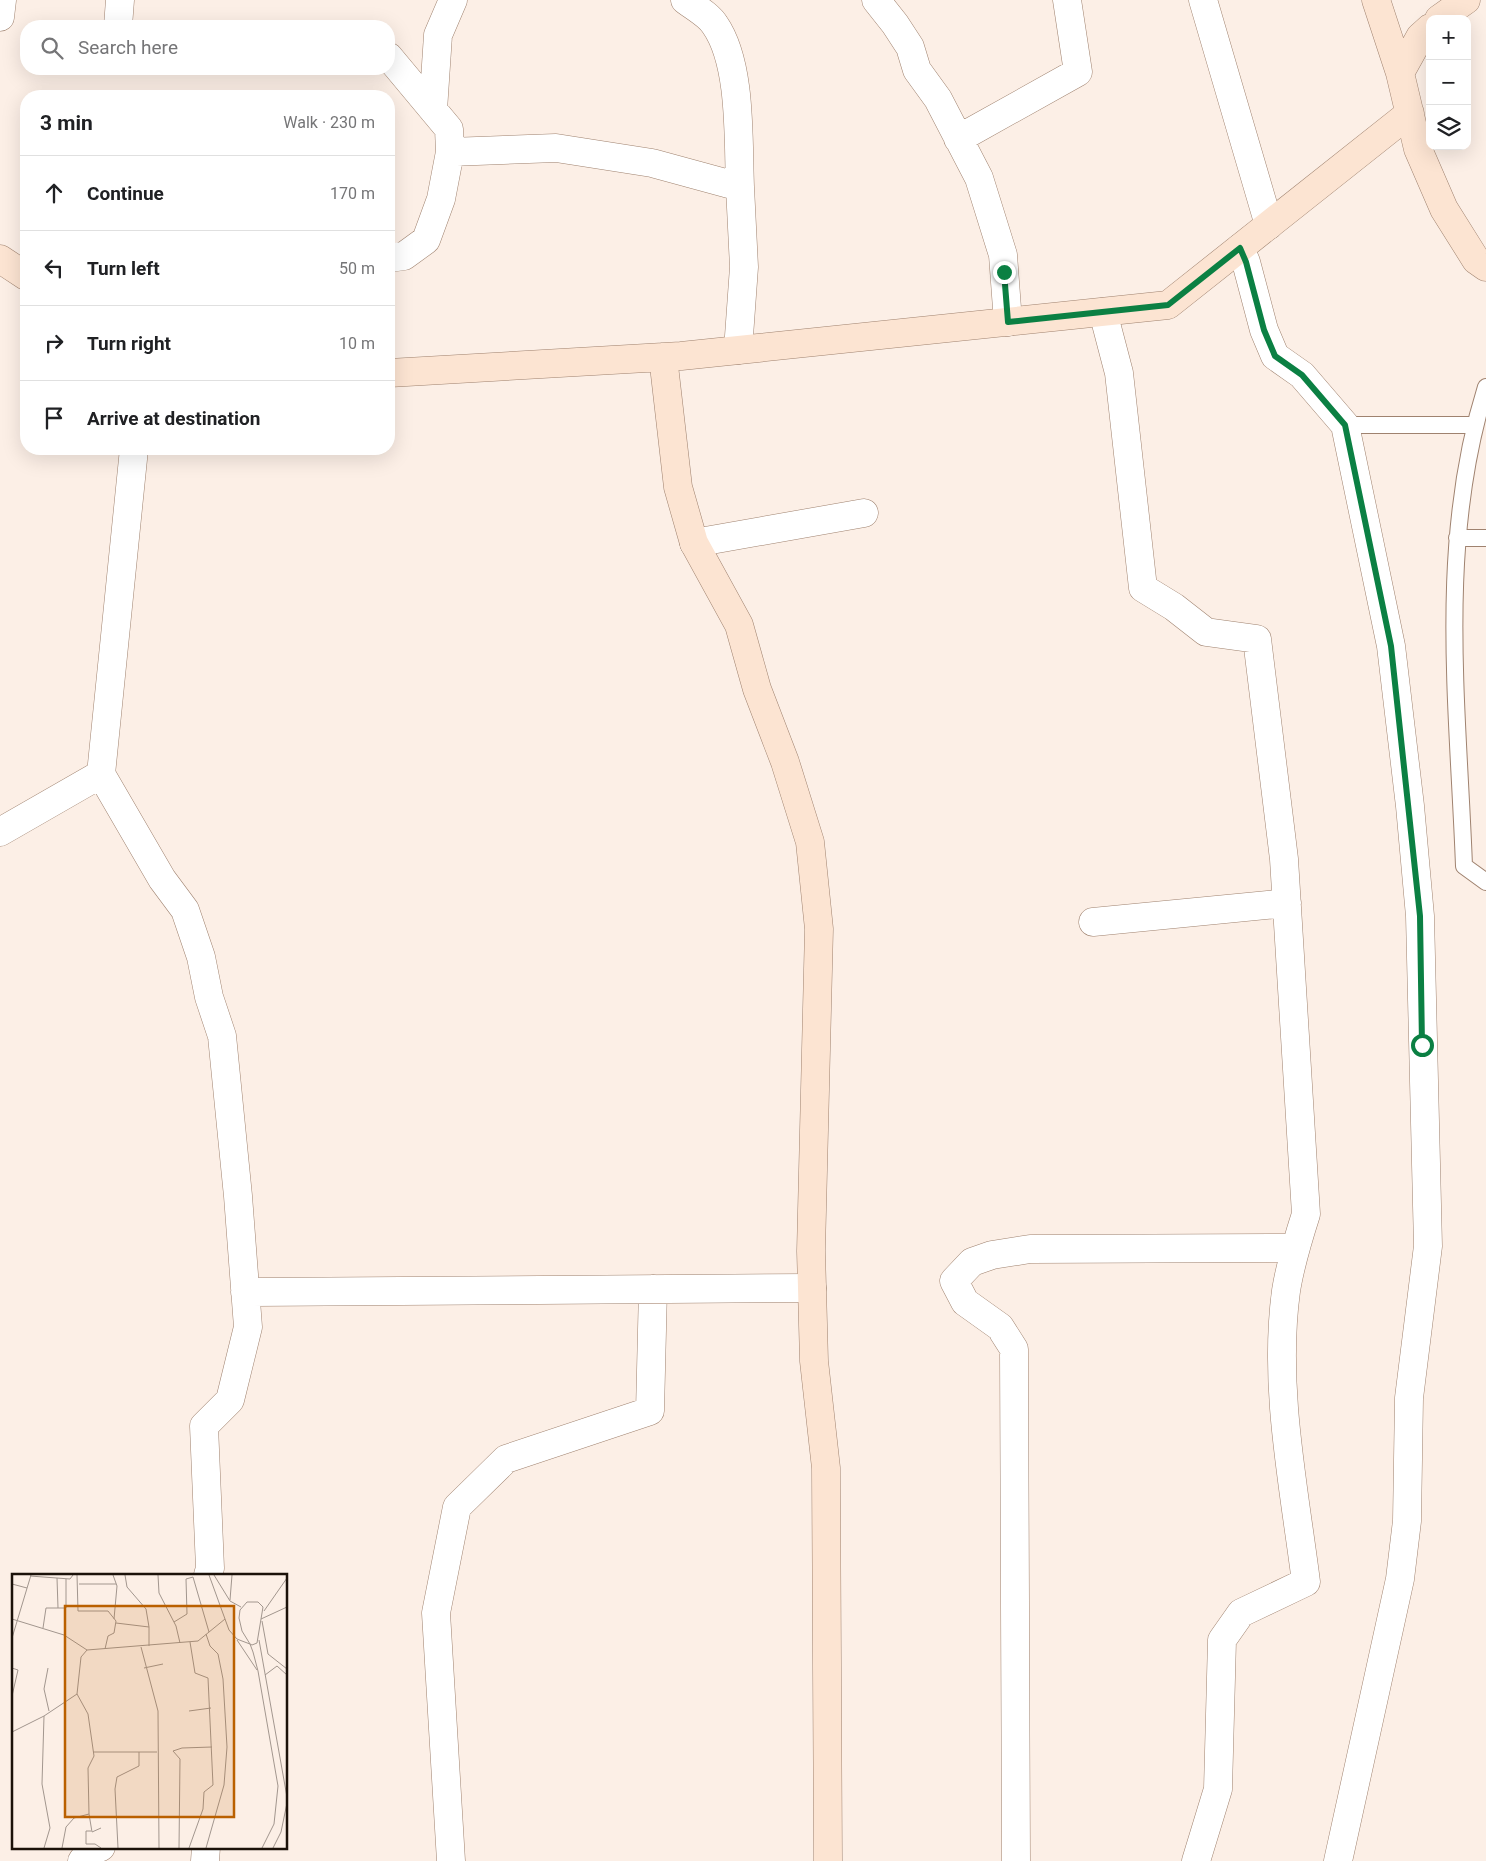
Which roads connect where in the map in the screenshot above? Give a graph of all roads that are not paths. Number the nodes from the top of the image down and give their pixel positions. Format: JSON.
{"nodes":[{"id":1,"x":2,"y":0,"type":"edge"},
{"id":2,"x":120,"y":0,"type":"edge"},
{"id":3,"x":453,"y":0,"type":"edge"},
{"id":4,"x":685,"y":0,"type":"edge"},
{"id":5,"x":876,"y":0,"type":"edge"},
{"id":6,"x":1067,"y":0,"type":"edge"},
{"id":7,"x":1203,"y":0,"type":"edge"},
{"id":8,"x":1376,"y":0,"type":"edge"},
{"id":9,"x":1466,"y":0,"type":"edge"},
{"id":10,"x":1445,"y":15,"type":"edge"},
{"id":11,"x":0,"y":17,"type":"edge"},
{"id":12,"x":118,"y":20,"type":"edge"},
{"id":13,"x":1426,"y":32,"type":"edge"},
{"id":14,"x":395,"y":64,"type":"edge"},
{"id":15,"x":1400,"y":73,"type":"junction"},
{"id":16,"x":433,"y":110,"type":"junction"},
{"id":17,"x":1410,"y":113,"type":"junction"},
{"id":18,"x":958,"y":139,"type":"junction"},
{"id":19,"x":450,"y":152,"type":"junction"},
{"id":20,"x":740,"y":187,"type":"junction"},
{"id":21,"x":1269,"y":225,"type":"junction"},
{"id":22,"x":1240,"y":248,"type":"junction"},
{"id":23,"x":395,"y":257,"type":"edge"},
{"id":24,"x":0,"y":259,"type":"edge"},
{"id":25,"x":1486,"y":267,"type":"edge"},
{"id":26,"x":20,"y":272,"type":"edge"},
{"id":27,"x":1104,"y":312,"type":"junction"},
{"id":28,"x":1008,"y":322,"type":"junction"},
{"id":29,"x":738,"y":350,"type":"junction"},
{"id":30,"x":664,"y":357,"type":"junction"},
{"id":31,"x":395,"y":373,"type":"edge"},
{"id":32,"x":1486,"y":387,"type":"edge"},
{"id":33,"x":1345,"y":425,"type":"junction"},
{"id":34,"x":1474,"y":425,"type":"junction"},
{"id":35,"x":133,"y":455,"type":"edge"},
{"id":36,"x":864,"y":513,"type":"dead end"},
{"id":37,"x":1457,"y":538,"type":"junction"},
{"id":38,"x":1486,"y":538,"type":"edge"},
{"id":39,"x":694,"y":543,"type":"junction"},
{"id":40,"x":101,"y":774,"type":"junction"},
{"id":41,"x":0,"y":832,"type":"edge"},
{"id":42,"x":1486,"y":882,"type":"edge"},
{"id":43,"x":1287,"y":903,"type":"junction"},
{"id":44,"x":1094,"y":922,"type":"dead end"},
{"id":45,"x":1295,"y":1248,"type":"junction"},
{"id":46,"x":812,"y":1288,"type":"junction"},
{"id":47,"x":652,"y":1289,"type":"junction"},
{"id":48,"x":245,"y":1292,"type":"junction"},
{"id":49,"x":208,"y":1574,"type":"edge"},
{"id":50,"x":100,"y":1848,"type":"edge"},
{"id":51,"x":206,"y":1848,"type":"edge"},
{"id":52,"x":82,"y":1861,"type":"edge"},
{"id":53,"x":205,"y":1861,"type":"edge"},
{"id":54,"x":451,"y":1861,"type":"edge"},
{"id":55,"x":828,"y":1861,"type":"edge"},
{"id":56,"x":1016,"y":1861,"type":"edge"},
{"id":57,"x":1196,"y":1861,"type":"edge"},
{"id":58,"x":1338,"y":1861,"type":"edge"}],
"edges":[{"from":1,"to":11,"type":"street"},
{"from":2,"to":12,"type":"street"},
{"from":3,"to":16,"type":"street"},
{"from":4,"to":20,"type":"street"},
{"from":5,"to":18,"type":"street"},
{"from":6,"to":18,"type":"street"},
{"from":7,"to":21,"type":"street"},
{"from":8,"to":15,"type":"street"},
{"from":9,"to":10,"type":"street"},
{"from":13,"to":15,"type":"street"},
{"from":14,"to":16,"type":"street"},
{"from":15,"to":17,"type":"street"},
{"from":16,"to":19,"type":"street"},
{"from":17,"to":21,"type":"street"},
{"from":17,"to":25,"type":"street"},
{"from":18,"to":28,"type":"street"},
{"from":19,"to":20,"type":"street"},
{"from":19,"to":23,"type":"street"},
{"from":20,"to":29,"type":"street"},
{"from":21,"to":22,"type":"street"},
{"from":22,"to":27,"type":"street"},
{"from":22,"to":33,"type":"street"},
{"from":24,"to":26,"type":"street"},
{"from":27,"to":28,"type":"street"},
{"from":27,"to":43,"type":"street"},
{"from":28,"to":29,"type":"street"},
{"from":29,"to":30,"type":"street"},
{"from":30,"to":31,"type":"street"},
{"from":30,"to":39,"type":"street"},
{"from":32,"to":34,"type":"lane"},
{"from":33,"to":34,"type":"lane"},
{"from":33,"to":58,"type":"street"},
{"from":34,"to":37,"type":"lane"},
{"from":35,"to":40,"type":"street"},
{"from":36,"to":39,"type":"street"},
{"from":37,"to":38,"type":"lane"},
{"from":37,"to":42,"type":"lane"},
{"from":39,"to":46,"type":"street"},
{"from":40,"to":41,"type":"street"},
{"from":40,"to":48,"type":"street"},
{"from":43,"to":44,"type":"street"},
{"from":43,"to":45,"type":"street"},
{"from":45,"to":56,"type":"street"},
{"from":45,"to":57,"type":"street"},
{"from":46,"to":47,"type":"street"},
{"from":46,"to":55,"type":"street"},
{"from":47,"to":48,"type":"street"},
{"from":47,"to":54,"type":"street"},
{"from":48,"to":49,"type":"street"},
{"from":50,"to":52,"type":"street"},
{"from":51,"to":53,"type":"street"}]}
